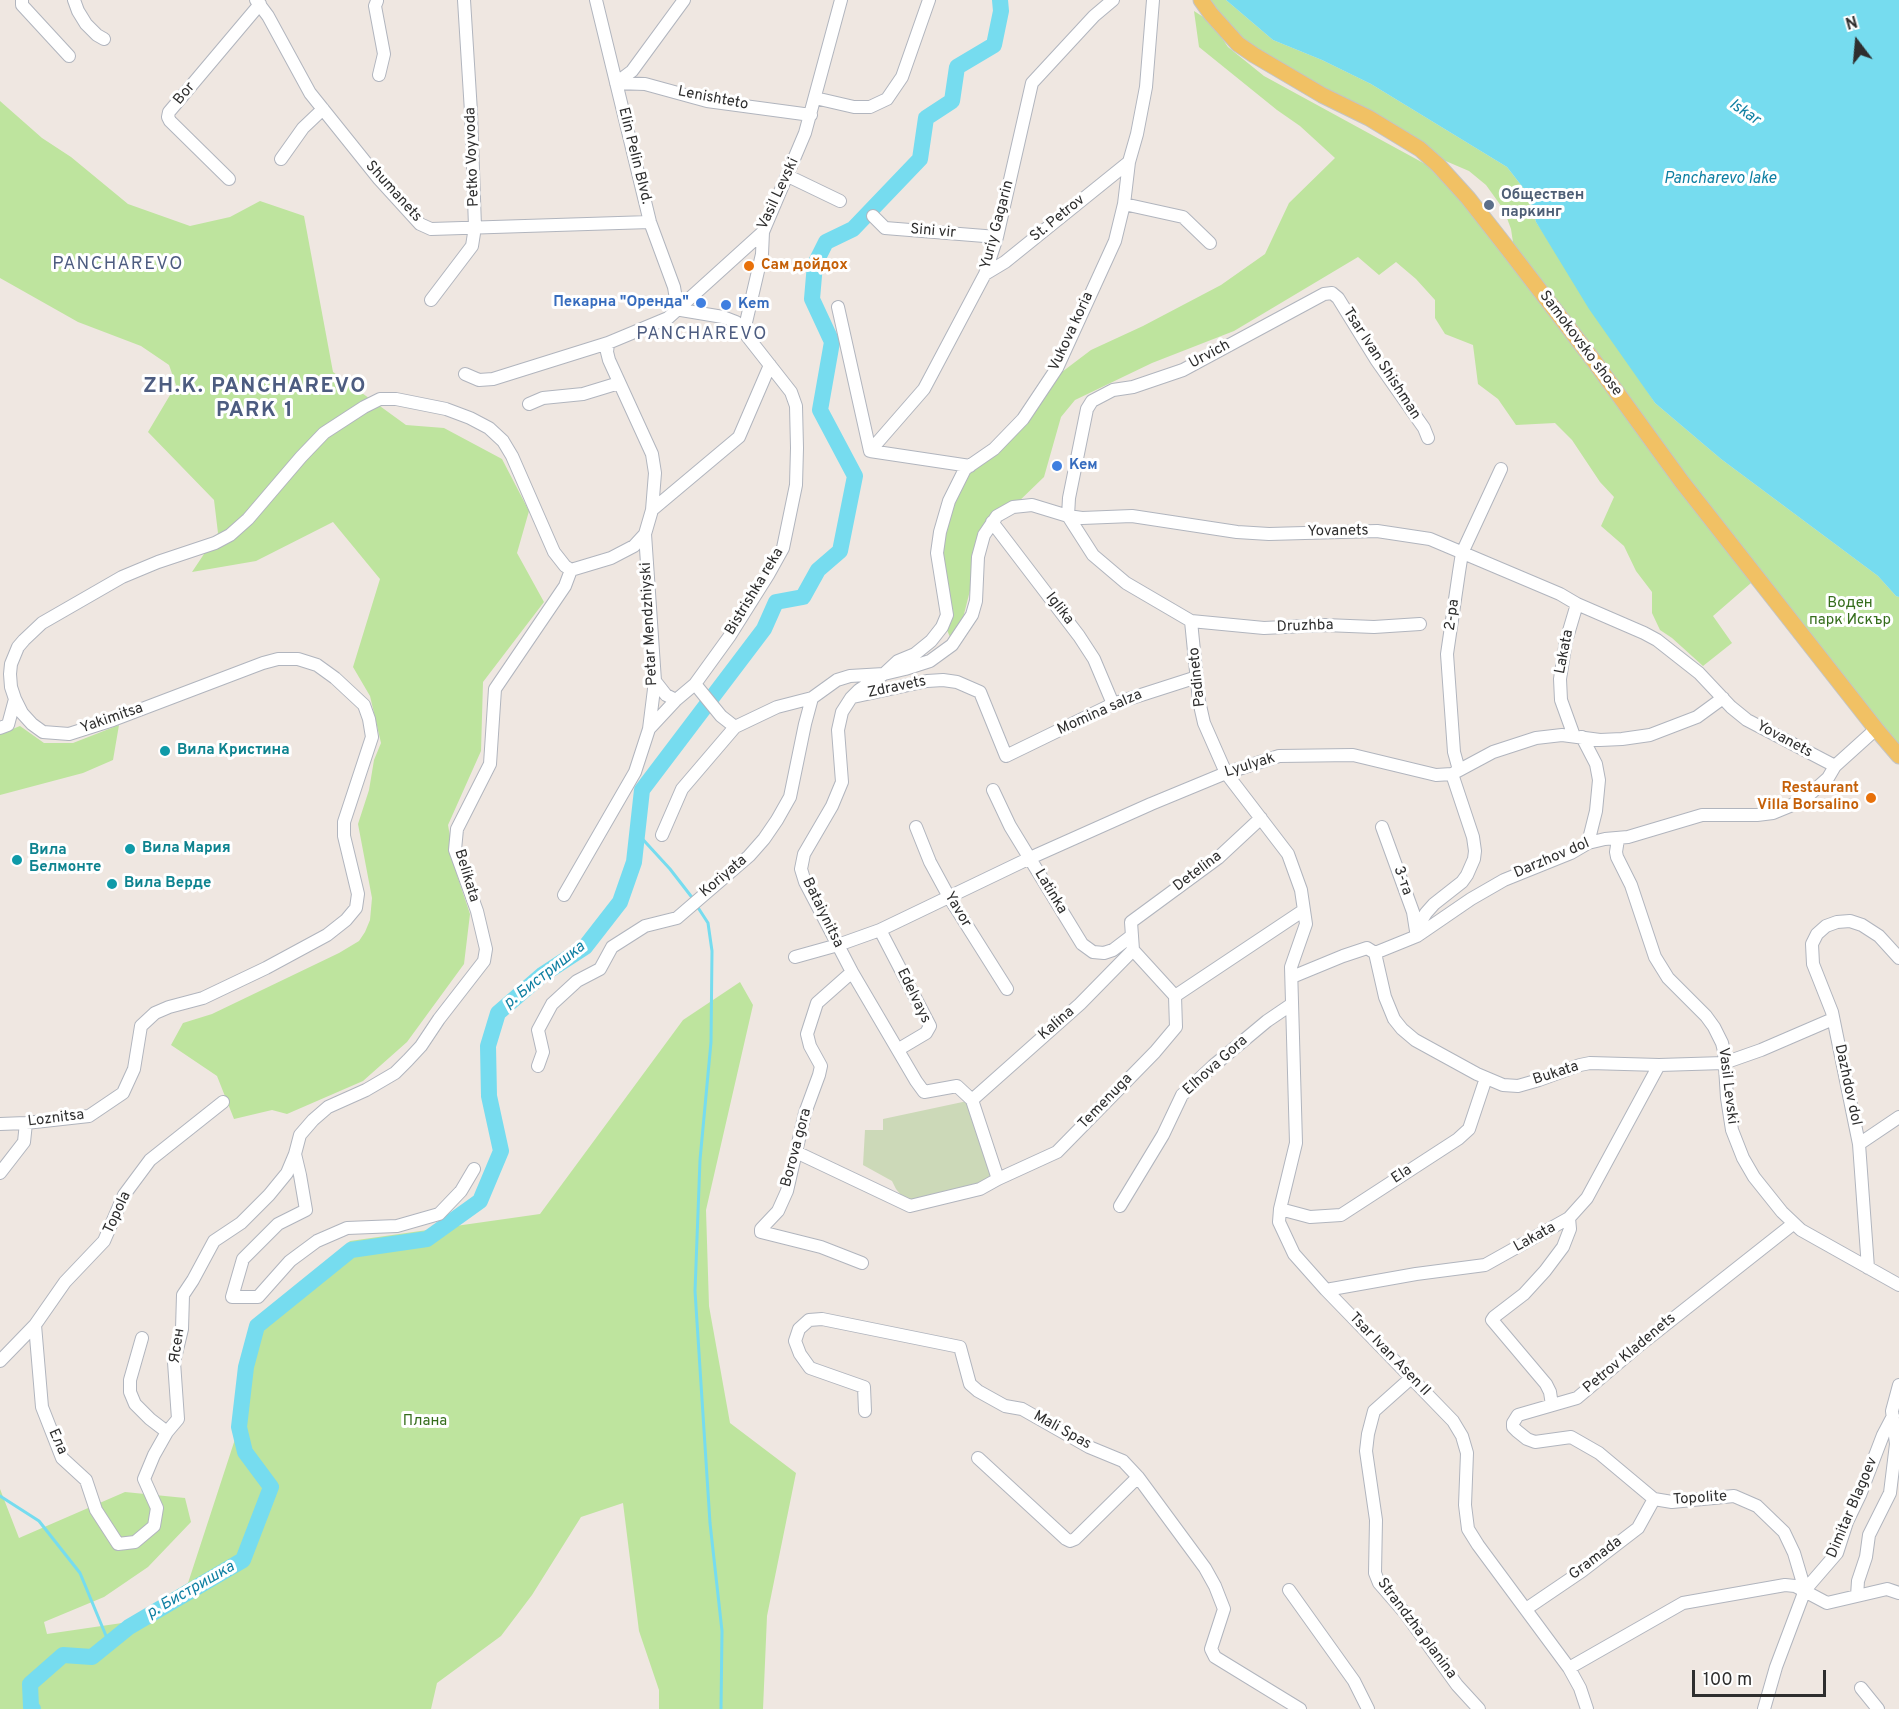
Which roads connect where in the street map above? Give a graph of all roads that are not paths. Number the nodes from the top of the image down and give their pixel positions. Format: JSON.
{"nodes":[{"id":1,"x":22,"y":0,"type":"edge"},
{"id":2,"x":74,"y":0,"type":"edge"},
{"id":3,"x":376,"y":0,"type":"edge"},
{"id":4,"x":464,"y":0,"type":"edge"},
{"id":5,"x":596,"y":0,"type":"edge"},
{"id":6,"x":684,"y":0,"type":"edge"},
{"id":7,"x":841,"y":0,"type":"edge"},
{"id":8,"x":929,"y":0,"type":"edge"},
{"id":9,"x":1113,"y":0,"type":"edge"},
{"id":10,"x":1153,"y":0,"type":"edge"},
{"id":11,"x":1201,"y":0,"type":"edge"},
{"id":12,"x":258,"y":2,"type":"edge"},
{"id":13,"x":104,"y":39,"type":"dead end"},
{"id":14,"x":69,"y":56,"type":"dead end"},
{"id":15,"x":379,"y":75,"type":"dead end"},
{"id":16,"x":616,"y":83,"type":"junction"},
{"id":17,"x":815,"y":98,"type":"junction"},
{"id":18,"x":323,"y":110,"type":"junction"},
{"id":19,"x":811,"y":114,"type":"junction"},
{"id":20,"x":281,"y":159,"type":"dead end"},
{"id":21,"x":1129,"y":162,"type":"junction"},
{"id":22,"x":789,"y":176,"type":"junction"},
{"id":23,"x":230,"y":179,"type":"dead end"},
{"id":24,"x":840,"y":201,"type":"dead end"},
{"id":25,"x":1124,"y":204,"type":"junction"},
{"id":26,"x":873,"y":216,"type":"dead end"},
{"id":27,"x":650,"y":222,"type":"junction"},
{"id":28,"x":475,"y":227,"type":"junction"},
{"id":29,"x":763,"y":232,"type":"junction"},
{"id":30,"x":998,"y":237,"type":"junction"},
{"id":31,"x":1210,"y":243,"type":"dead end"},
{"id":32,"x":986,"y":274,"type":"junction"},
{"id":33,"x":1332,"y":293,"type":"joint"},
{"id":34,"x":431,"y":300,"type":"dead end"},
{"id":35,"x":838,"y":307,"type":"dead end"},
{"id":36,"x":675,"y":309,"type":"junction"},
{"id":37,"x":744,"y":331,"type":"junction"},
{"id":38,"x":608,"y":343,"type":"junction"},
{"id":39,"x":770,"y":365,"type":"junction"},
{"id":40,"x":465,"y":374,"type":"dead end"},
{"id":41,"x":620,"y":383,"type":"junction"},
{"id":42,"x":529,"y":404,"type":"dead end"},
{"id":43,"x":1428,"y":438,"type":"dead end"},
{"id":44,"x":870,"y":451,"type":"junction"},
{"id":45,"x":970,"y":466,"type":"junction"},
{"id":46,"x":1501,"y":469,"type":"dead end"},
{"id":47,"x":652,"y":510,"type":"junction"},
{"id":48,"x":1068,"y":516,"type":"junction"},
{"id":49,"x":992,"y":522,"type":"junction"},
{"id":50,"x":645,"y":534,"type":"junction"},
{"id":51,"x":1462,"y":553,"type":"junction"},
{"id":52,"x":572,"y":570,"type":"junction"},
{"id":53,"x":1577,"y":604,"type":"junction"},
{"id":54,"x":1191,"y":621,"type":"junction"},
{"id":55,"x":1420,"y":624,"type":"dead end"},
{"id":56,"x":884,"y":674,"type":"junction"},
{"id":57,"x":1197,"y":677,"type":"junction"},
{"id":58,"x":655,"y":681,"type":"junction"},
{"id":59,"x":699,"y":688,"type":"junction"},
{"id":60,"x":813,"y":698,"type":"junction"},
{"id":61,"x":851,"y":698,"type":"junction"},
{"id":62,"x":15,"y":699,"type":"junction"},
{"id":63,"x":1723,"y":699,"type":"junction"},
{"id":64,"x":676,"y":700,"type":"junction"},
{"id":65,"x":1113,"y":704,"type":"junction"},
{"id":66,"x":735,"y":727,"type":"junction"},
{"id":67,"x":0,"y":728,"type":"edge"},
{"id":68,"x":650,"y":729,"type":"junction"},
{"id":69,"x":1876,"y":729,"type":"junction"},
{"id":70,"x":1578,"y":736,"type":"junction"},
{"id":71,"x":1006,"y":756,"type":"joint"},
{"id":72,"x":1899,"y":756,"type":"edge"},
{"id":73,"x":1835,"y":766,"type":"junction"},
{"id":74,"x":1226,"y":772,"type":"junction"},
{"id":75,"x":1455,"y":772,"type":"junction"},
{"id":76,"x":993,"y":790,"type":"dead end"},
{"id":77,"x":1261,"y":818,"type":"junction"},
{"id":78,"x":916,"y":827,"type":"dead end"},
{"id":79,"x":1382,"y":827,"type":"dead end"},
{"id":80,"x":662,"y":835,"type":"dead end"},
{"id":81,"x":1618,"y":839,"type":"junction"},
{"id":82,"x":1588,"y":843,"type":"junction"},
{"id":83,"x":1030,"y":858,"type":"junction"},
{"id":84,"x":564,"y":895,"type":"dead end"},
{"id":85,"x":949,"y":897,"type":"junction"},
{"id":86,"x":1304,"y":910,"type":"junction"},
{"id":87,"x":880,"y":930,"type":"junction"},
{"id":88,"x":1416,"y":936,"type":"junction"},
{"id":89,"x":1130,"y":937,"type":"junction"},
{"id":90,"x":838,"y":945,"type":"junction"},
{"id":91,"x":1133,"y":950,"type":"junction"},
{"id":92,"x":1375,"y":953,"type":"junction"},
{"id":93,"x":795,"y":957,"type":"dead end"},
{"id":94,"x":1899,"y":958,"type":"edge"},
{"id":95,"x":852,"y":972,"type":"junction"},
{"id":96,"x":1292,"y":977,"type":"junction"},
{"id":97,"x":1007,"y":989,"type":"dead end"},
{"id":98,"x":1175,"y":996,"type":"junction"},
{"id":99,"x":1292,"y":1004,"type":"junction"},
{"id":100,"x":155,"y":1013,"type":"joint"},
{"id":101,"x":1833,"y":1019,"type":"junction"},
{"id":102,"x":898,"y":1049,"type":"junction"},
{"id":103,"x":1724,"y":1063,"type":"junction"},
{"id":104,"x":1659,"y":1065,"type":"junction"},
{"id":105,"x":538,"y":1066,"type":"dead end"},
{"id":106,"x":1486,"y":1078,"type":"junction"},
{"id":107,"x":972,"y":1100,"type":"junction"},
{"id":108,"x":223,"y":1102,"type":"dead end"},
{"id":109,"x":1899,"y":1117,"type":"edge"},
{"id":110,"x":0,"y":1124,"type":"edge"},
{"id":111,"x":26,"y":1124,"type":"junction"},
{"id":112,"x":1859,"y":1144,"type":"junction"},
{"id":113,"x":796,"y":1152,"type":"junction"},
{"id":114,"x":295,"y":1154,"type":"junction"},
{"id":115,"x":474,"y":1169,"type":"dead end"},
{"id":116,"x":0,"y":1173,"type":"edge"},
{"id":117,"x":998,"y":1179,"type":"junction"},
{"id":118,"x":1120,"y":1206,"type":"dead end"},
{"id":119,"x":1280,"y":1209,"type":"junction"},
{"id":120,"x":1569,"y":1218,"type":"junction"},
{"id":121,"x":1793,"y":1224,"type":"junction"},
{"id":122,"x":862,"y":1263,"type":"dead end"},
{"id":123,"x":1868,"y":1268,"type":"junction"},
{"id":124,"x":1899,"y":1285,"type":"edge"},
{"id":125,"x":1326,"y":1290,"type":"junction"},
{"id":126,"x":35,"y":1325,"type":"junction"},
{"id":127,"x":142,"y":1338,"type":"dead end"},
{"id":128,"x":0,"y":1361,"type":"edge"},
{"id":129,"x":1410,"y":1378,"type":"junction"},
{"id":130,"x":1899,"y":1385,"type":"edge"},
{"id":131,"x":1552,"y":1405,"type":"junction"},
{"id":132,"x":865,"y":1411,"type":"dead end"},
{"id":133,"x":1893,"y":1416,"type":"junction"},
{"id":134,"x":167,"y":1432,"type":"junction"},
{"id":135,"x":1571,"y":1437,"type":"joint"},
{"id":136,"x":978,"y":1458,"type":"dead end"},
{"id":137,"x":1138,"y":1477,"type":"junction"},
{"id":138,"x":1654,"y":1498,"type":"junction"},
{"id":139,"x":118,"y":1544,"type":"joint"},
{"id":140,"x":1289,"y":1590,"type":"dead end"},
{"id":141,"x":1805,"y":1590,"type":"junction"},
{"id":142,"x":1899,"y":1593,"type":"edge"},
{"id":143,"x":1857,"y":1596,"type":"junction"},
{"id":144,"x":1526,"y":1609,"type":"junction"},
{"id":145,"x":1569,"y":1668,"type":"junction"},
{"id":146,"x":1861,"y":1688,"type":"dead end"},
{"id":147,"x":1586,"y":1705,"type":"edge"},
{"id":148,"x":1300,"y":1709,"type":"edge"},
{"id":149,"x":1368,"y":1709,"type":"edge"},
{"id":150,"x":1479,"y":1709,"type":"edge"},
{"id":151,"x":1573,"y":1709,"type":"edge"},
{"id":152,"x":1764,"y":1709,"type":"edge"},
{"id":153,"x":1878,"y":1709,"type":"edge"}],
"edges":[{"from":1,"to":14,"type":"street"},
{"from":2,"to":13,"type":"street"},
{"from":3,"to":15,"type":"street"},
{"from":4,"to":28,"type":"street","name":"Petko Voyvoda"},
{"from":5,"to":16,"type":"street","name":"Elin Pelin Blvd."},
{"from":6,"to":16,"type":"street"},
{"from":7,"to":17,"type":"street","name":"Vasil Levski"},
{"from":8,"to":17,"type":"street"},
{"from":9,"to":30,"type":"street","name":"Yuriy Gagarin"},
{"from":10,"to":21,"type":"street","name":"Vukova koria"},
{"from":11,"to":69,"type":"main road","name":"Samokovsko shose"},
{"from":12,"to":18,"type":"street","name":"Shumanets"},
{"from":12,"to":23,"type":"street","name":"Bor"},
{"from":16,"to":19,"type":"street","name":"Lenishteto"},
{"from":16,"to":27,"type":"street","name":"Elin Pelin Blvd."},
{"from":17,"to":19,"type":"street","name":"Vasil Levski"},
{"from":18,"to":20,"type":"street"},
{"from":18,"to":28,"type":"street","name":"Shumanets"},
{"from":19,"to":22,"type":"street","name":"Vasil Levski"},
{"from":21,"to":25,"type":"street","name":"Vukova koria"},
{"from":21,"to":32,"type":"street","name":"St. Petrov"},
{"from":22,"to":24,"type":"street"},
{"from":22,"to":29,"type":"street","name":"Vasil Levski"},
{"from":25,"to":31,"type":"street"},
{"from":25,"to":45,"type":"street","name":"Vukova koria"},
{"from":26,"to":30,"type":"street","name":"Sini vir"},
{"from":27,"to":28,"type":"street","name":"Shumanets"},
{"from":27,"to":36,"type":"street","name":"Elin Pelin Blvd."},
{"from":28,"to":34,"type":"street","name":"Petko Voyvoda"},
{"from":29,"to":36,"type":"street","name":"Vasil Levski"},
{"from":29,"to":37,"type":"street"},
{"from":30,"to":32,"type":"street","name":"Yuriy Gagarin"},
{"from":32,"to":44,"type":"street","name":"Yuriy Gagarin"},
{"from":33,"to":43,"type":"street","name":"Tsar Ivan Shishman"},
{"from":33,"to":48,"type":"street","name":"Urvich"},
{"from":35,"to":44,"type":"street"},
{"from":36,"to":37,"type":"street","name":"Bistrishka reka"},
{"from":36,"to":38,"type":"street","name":"Vasil Levski"},
{"from":37,"to":39,"type":"street","name":"Bistrishka reka"},
{"from":38,"to":40,"type":"street","name":"Vasil Levski"},
{"from":38,"to":41,"type":"street","name":"Petar Mendzhiyski"},
{"from":39,"to":47,"type":"street"},
{"from":39,"to":59,"type":"street","name":"Bistrishka reka"},
{"from":41,"to":42,"type":"street"},
{"from":41,"to":47,"type":"street","name":"Petar Mendzhiyski"},
{"from":44,"to":45,"type":"street"},
{"from":45,"to":56,"type":"street","name":"Vukova koria"},
{"from":46,"to":51,"type":"street","name":"2-ра"},
{"from":47,"to":50,"type":"street","name":"Petar Mendzhiyski"},
{"from":48,"to":49,"type":"street","name":"Yovanets"},
{"from":48,"to":51,"type":"street","name":"Yovanets"},
{"from":48,"to":54,"type":"street"},
{"from":49,"to":56,"type":"street"},
{"from":49,"to":65,"type":"street","name":"Iglika"},
{"from":50,"to":52,"type":"street"},
{"from":50,"to":58,"type":"street","name":"Petar Mendzhiyski"},
{"from":51,"to":53,"type":"street","name":"Yovanets"},
{"from":51,"to":75,"type":"street","name":"2-ра"},
{"from":52,"to":62,"type":"street","name":"Yakimitsa"},
{"from":52,"to":114,"type":"street","name":"Belikata"},
{"from":53,"to":63,"type":"street","name":"Yovanets"},
{"from":53,"to":70,"type":"street","name":"Lakata"},
{"from":54,"to":55,"type":"street","name":"Druzhba"},
{"from":54,"to":57,"type":"street","name":"Padineto"},
{"from":56,"to":60,"type":"street"},
{"from":56,"to":61,"type":"street","name":"Bataiynitsa"},
{"from":57,"to":65,"type":"street","name":"Momina salza"},
{"from":57,"to":74,"type":"street","name":"Padineto"},
{"from":58,"to":64,"type":"street"},
{"from":58,"to":68,"type":"street","name":"Petar Mendzhiyski"},
{"from":59,"to":64,"type":"street","name":"Bistrishka reka"},
{"from":59,"to":66,"type":"street"},
{"from":60,"to":66,"type":"street"},
{"from":60,"to":105,"type":"street","name":"Koriyata"},
{"from":61,"to":71,"type":"street","name":"Zdravets"},
{"from":61,"to":90,"type":"street","name":"Bataiynitsa"},
{"from":62,"to":67,"type":"street"},
{"from":62,"to":100,"type":"street","name":"Yakimitsa"},
{"from":63,"to":70,"type":"street"},
{"from":63,"to":73,"type":"street","name":"Yovanets"},
{"from":64,"to":68,"type":"street","name":"Bistrishka reka"},
{"from":65,"to":71,"type":"street","name":"Momina salza"},
{"from":66,"to":80,"type":"street"},
{"from":68,"to":84,"type":"street","name":"Petar Mendzhiyski"},
{"from":69,"to":72,"type":"main road","name":"Samokovsko shose"},
{"from":69,"to":73,"type":"street","name":"Darzhov dol"},
{"from":70,"to":75,"type":"street"},
{"from":70,"to":82,"type":"street","name":"Lakata"},
{"from":73,"to":81,"type":"street","name":"Darzhov dol"},
{"from":74,"to":75,"type":"street","name":"Lyulyak"},
{"from":74,"to":77,"type":"street","name":"Padineto"},
{"from":74,"to":83,"type":"street","name":"Lyulyak"},
{"from":75,"to":88,"type":"street","name":"2-ра"},
{"from":76,"to":83,"type":"street","name":"Latinka"},
{"from":77,"to":86,"type":"street","name":"Padineto"},
{"from":77,"to":89,"type":"street","name":"Detelina"},
{"from":78,"to":85,"type":"street","name":"Yavor"},
{"from":79,"to":88,"type":"street","name":"3-та"},
{"from":81,"to":82,"type":"street","name":"Darzhov dol"},
{"from":81,"to":103,"type":"street","name":"Vasil Levski"},
{"from":82,"to":88,"type":"street","name":"Darzhov dol"},
{"from":83,"to":85,"type":"street","name":"Lyulyak"},
{"from":83,"to":89,"type":"street","name":"Latinka"},
{"from":85,"to":87,"type":"street","name":"Lyulyak"},
{"from":85,"to":97,"type":"street","name":"Yavor"},
{"from":86,"to":96,"type":"street","name":"Padineto"},
{"from":86,"to":98,"type":"street"},
{"from":87,"to":90,"type":"street","name":"Lyulyak"},
{"from":87,"to":102,"type":"street","name":"Edelvays"},
{"from":88,"to":92,"type":"street","name":"Darzhov dol"},
{"from":89,"to":91,"type":"street"},
{"from":90,"to":93,"type":"street","name":"Lyulyak"},
{"from":90,"to":95,"type":"street","name":"Bataiynitsa"},
{"from":91,"to":98,"type":"street"},
{"from":91,"to":107,"type":"street","name":"Kalina"},
{"from":92,"to":96,"type":"street","name":"Darzhov dol"},
{"from":92,"to":106,"type":"street","name":"Bukata"},
{"from":94,"to":101,"type":"street","name":"Dazhdov dol"},
{"from":95,"to":102,"type":"street","name":"Bataiynitsa"},
{"from":95,"to":113,"type":"street","name":"Borova gora"},
{"from":96,"to":99,"type":"street","name":"Tsar Ivan Asen II"},
{"from":98,"to":117,"type":"street","name":"Temenuga"},
{"from":99,"to":118,"type":"street","name":"Elhova Gora"},
{"from":99,"to":119,"type":"street","name":"Tsar Ivan Asen II"},
{"from":100,"to":111,"type":"street","name":"Loznitsa"},
{"from":101,"to":103,"type":"street","name":"Bukata"},
{"from":101,"to":112,"type":"street","name":"Dazhdov dol"},
{"from":102,"to":107,"type":"street","name":"Bataiynitsa"},
{"from":103,"to":104,"type":"street","name":"Bukata"},
{"from":103,"to":121,"type":"street","name":"Vasil Levski"},
{"from":104,"to":106,"type":"street","name":"Bukata"},
{"from":104,"to":120,"type":"street","name":"Lakata"},
{"from":106,"to":119,"type":"street","name":"Ela"},
{"from":107,"to":117,"type":"street"},
{"from":108,"to":126,"type":"street","name":"Topola"},
{"from":109,"to":112,"type":"street"},
{"from":110,"to":111,"type":"street","name":"Loznitsa"},
{"from":111,"to":116,"type":"street"},
{"from":112,"to":123,"type":"street","name":"Dazhdov dol"},
{"from":113,"to":117,"type":"street","name":"Temenuga"},
{"from":113,"to":122,"type":"street","name":"Borova gora"},
{"from":114,"to":115,"type":"street"},
{"from":114,"to":134,"type":"street","name":"Ясен"},
{"from":119,"to":125,"type":"street","name":"Tsar Ivan Asen II"},
{"from":120,"to":125,"type":"street","name":"Lakata"},
{"from":120,"to":131,"type":"street"},
{"from":121,"to":123,"type":"street","name":"Vasil Levski"},
{"from":121,"to":131,"type":"street","name":"Petrov Kladenets"},
{"from":123,"to":124,"type":"street","name":"Vasil Levski"},
{"from":125,"to":129,"type":"street","name":"Tsar Ivan Asen II"},
{"from":126,"to":128,"type":"street","name":"Topola"},
{"from":126,"to":139,"type":"street","name":"Ела"},
{"from":127,"to":134,"type":"street"},
{"from":129,"to":144,"type":"street","name":"Tsar Ivan Asen II"},
{"from":129,"to":150,"type":"street","name":"Strandzha planina"},
{"from":130,"to":133,"type":"street","name":"Dimitar Blagoev"},
{"from":131,"to":135,"type":"street","name":"Petrov Kladenets"},
{"from":132,"to":137,"type":"street","name":"Mali Spas"},
{"from":133,"to":141,"type":"street","name":"Dimitar Blagoev"},
{"from":133,"to":143,"type":"street","name":"Dimitar Blagoev"},
{"from":134,"to":139,"type":"street","name":"Ясен"},
{"from":135,"to":138,"type":"street","name":"Topolite"},
{"from":136,"to":137,"type":"street"},
{"from":137,"to":148,"type":"street","name":"Mali Spas"},
{"from":138,"to":141,"type":"street","name":"Topolite"},
{"from":138,"to":144,"type":"street","name":"Gramada"},
{"from":140,"to":149,"type":"street"},
{"from":141,"to":143,"type":"street"},
{"from":141,"to":145,"type":"street"},
{"from":141,"to":152,"type":"street"},
{"from":142,"to":143,"type":"street"},
{"from":144,"to":145,"type":"street","name":"Tsar Ivan Asen II"},
{"from":145,"to":147,"type":"street","name":"Tsar Ivan Asen II"},
{"from":146,"to":153,"type":"street"},
{"from":147,"to":151,"type":"street"}]}
